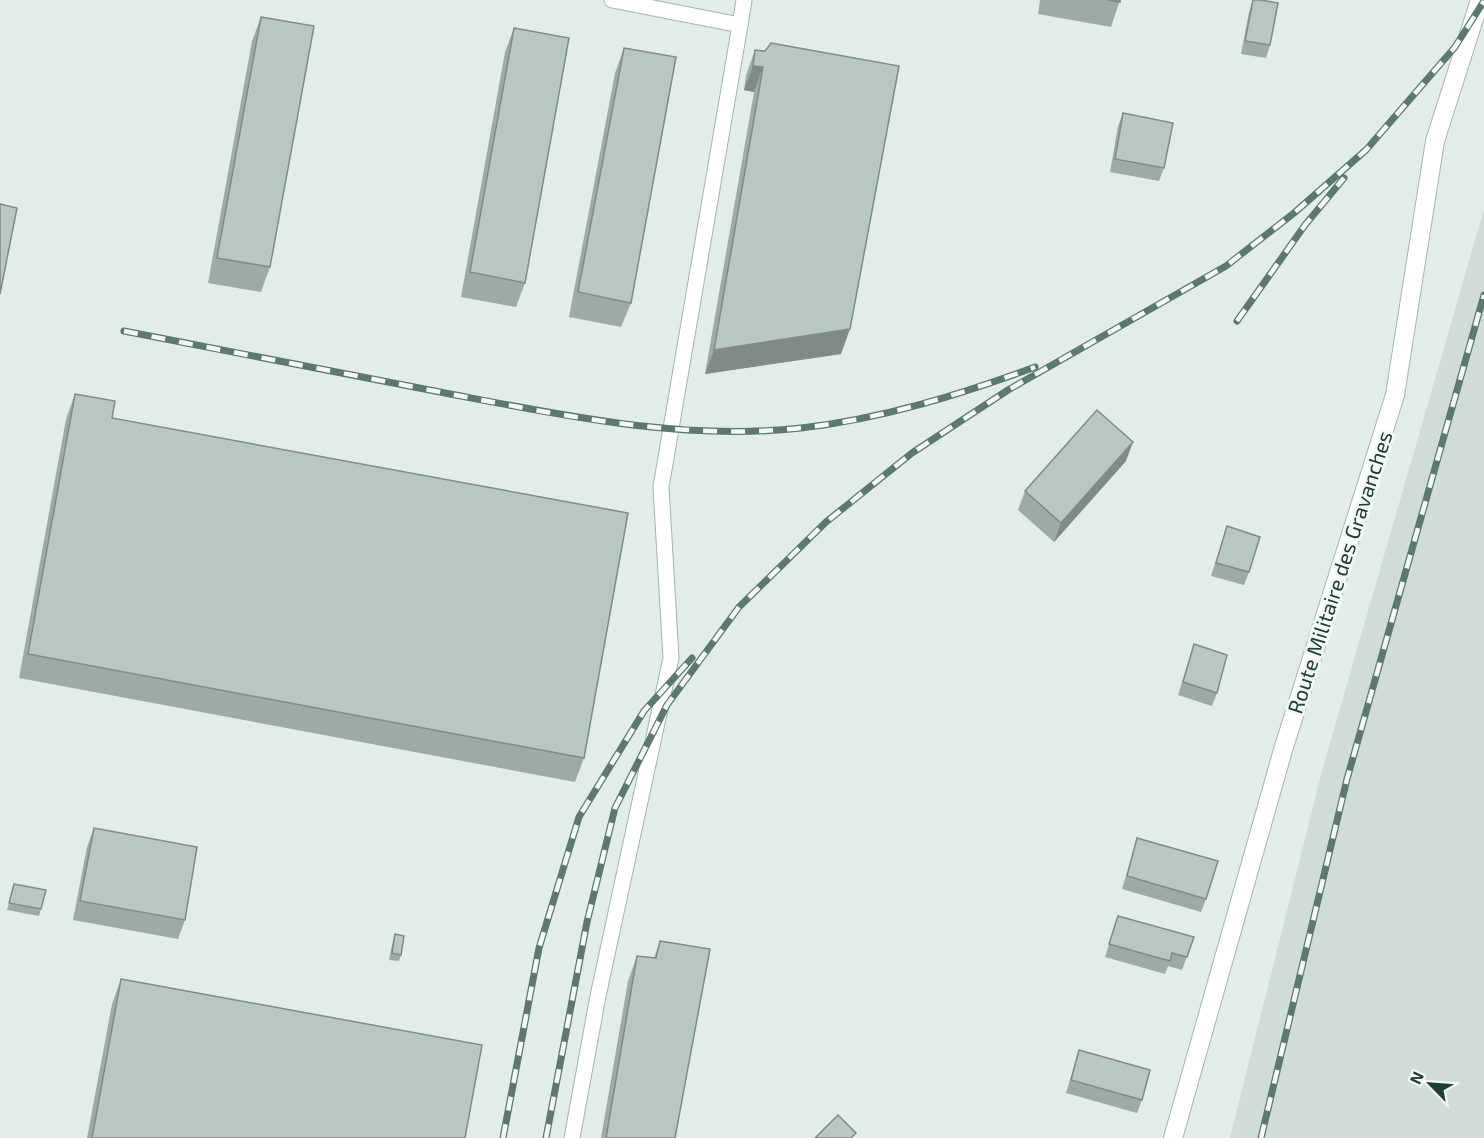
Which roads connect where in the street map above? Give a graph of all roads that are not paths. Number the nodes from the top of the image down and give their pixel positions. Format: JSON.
{"nodes":[{"id":1,"x":612,"y":0,"type":"edge"},
{"id":2,"x":744,"y":0,"type":"edge"},
{"id":3,"x":1480,"y":0,"type":"edge"},
{"id":4,"x":740,"y":25,"type":"junction"},
{"id":5,"x":572,"y":1138,"type":"edge"},
{"id":6,"x":1173,"y":1138,"type":"edge"}],
"edges":[{"from":1,"to":4,"type":"lane"},
{"from":2,"to":4,"type":"lane"},
{"from":3,"to":6,"type":"street","name":"Route Militaire des Gravanches"},
{"from":4,"to":5,"type":"lane"}]}
